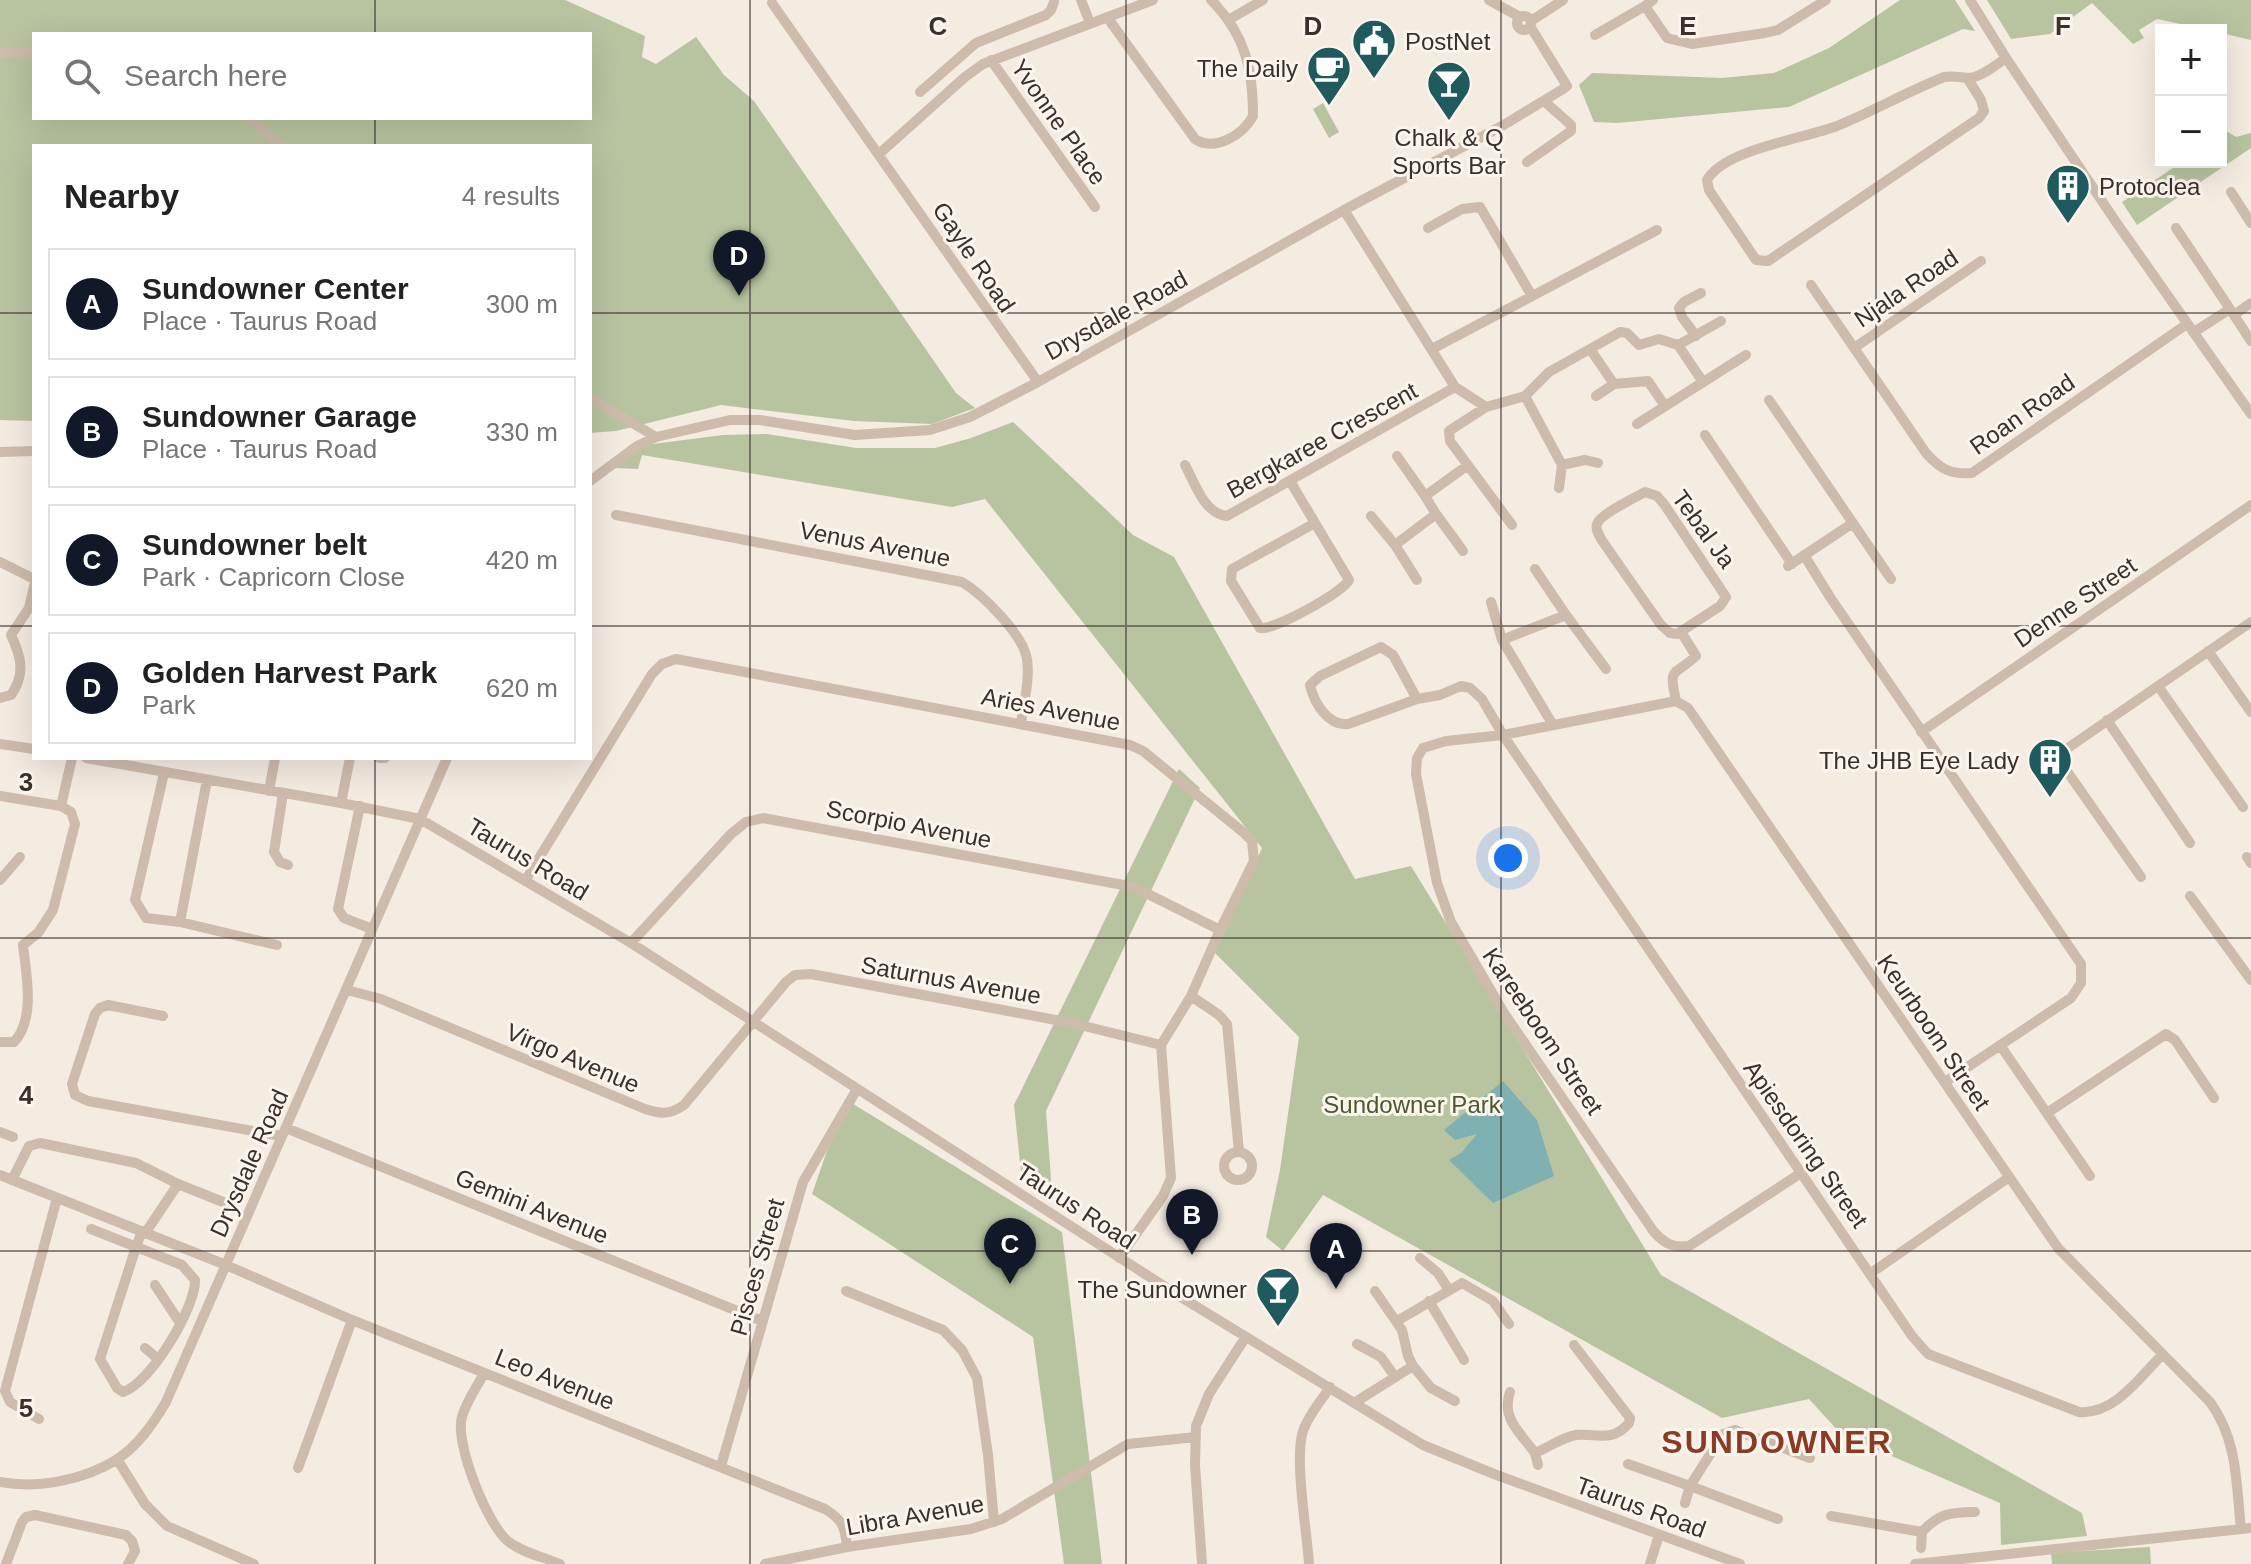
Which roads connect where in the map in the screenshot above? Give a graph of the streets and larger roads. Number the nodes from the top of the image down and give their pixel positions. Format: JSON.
{"nodes":[{"id":1,"x":1081,"y":0,"type":"edge"},
{"id":2,"x":1153,"y":0,"type":"edge"},
{"id":3,"x":1211,"y":0,"type":"edge"},
{"id":4,"x":1263,"y":0,"type":"edge"},
{"id":5,"x":1489,"y":0,"type":"edge"},
{"id":6,"x":1563,"y":0,"type":"edge"},
{"id":7,"x":1826,"y":0,"type":"edge"},
{"id":8,"x":1970,"y":0,"type":"edge"},
{"id":9,"x":1055,"y":1,"type":"edge"},
{"id":10,"x":772,"y":3,"type":"dead end"},
{"id":11,"x":1649,"y":3,"type":"edge"},
{"id":12,"x":1107,"y":17,"type":"junction"},
{"id":13,"x":1230,"y":19,"type":"junction"},
{"id":14,"x":1527,"y":21,"type":"junction"},
{"id":15,"x":1090,"y":23,"type":"junction"},
{"id":16,"x":1595,"y":35,"type":"dead end"},
{"id":17,"x":32,"y":52,"type":"edge"},
{"id":18,"x":0,"y":53,"type":"edge"},
{"id":19,"x":2006,"y":58,"type":"junction"},
{"id":20,"x":991,"y":60,"type":"junction"},
{"id":21,"x":1968,"y":79,"type":"junction"},
{"id":22,"x":920,"y":92,"type":"dead end"},
{"id":23,"x":1544,"y":101,"type":"junction"},
{"id":24,"x":251,"y":120,"type":"edge"},
{"id":25,"x":279,"y":144,"type":"edge"},
{"id":26,"x":879,"y":154,"type":"junction"},
{"id":27,"x":1527,"y":162,"type":"dead end"},
{"id":28,"x":2231,"y":192,"type":"dead end"},
{"id":29,"x":1095,"y":207,"type":"dead end"},
{"id":30,"x":1344,"y":210,"type":"junction"},
{"id":31,"x":2251,"y":223,"type":"edge"},
{"id":32,"x":1428,"y":228,"type":"dead end"},
{"id":33,"x":2176,"y":228,"type":"dead end"},
{"id":34,"x":1657,"y":230,"type":"dead end"},
{"id":35,"x":1981,"y":261,"type":"dead end"},
{"id":36,"x":1811,"y":285,"type":"dead end"},
{"id":37,"x":1701,"y":293,"type":"dead end"},
{"id":38,"x":1532,"y":296,"type":"junction"},
{"id":39,"x":2251,"y":303,"type":"edge"},
{"id":40,"x":2232,"y":312,"type":"junction"},
{"id":41,"x":1721,"y":321,"type":"dead end"},
{"id":42,"x":2191,"y":328,"type":"junction"},
{"id":43,"x":1696,"y":336,"type":"junction"},
{"id":44,"x":2251,"y":341,"type":"edge"},
{"id":45,"x":1678,"y":345,"type":"junction"},
{"id":46,"x":1854,"y":348,"type":"junction"},
{"id":47,"x":1432,"y":349,"type":"junction"},
{"id":48,"x":1590,"y":349,"type":"junction"},
{"id":49,"x":1746,"y":355,"type":"dead end"},
{"id":50,"x":1038,"y":382,"type":"junction"},
{"id":51,"x":1703,"y":382,"type":"junction"},
{"id":52,"x":1614,"y":384,"type":"junction"},
{"id":53,"x":1455,"y":387,"type":"junction"},
{"id":54,"x":1525,"y":396,"type":"junction"},
{"id":55,"x":1596,"y":396,"type":"dead end"},
{"id":56,"x":592,"y":399,"type":"edge"},
{"id":57,"x":1769,"y":400,"type":"dead end"},
{"id":58,"x":1665,"y":406,"type":"junction"},
{"id":59,"x":1486,"y":407,"type":"junction"},
{"id":60,"x":2251,"y":414,"type":"edge"},
{"id":61,"x":1637,"y":424,"type":"dead end"},
{"id":62,"x":1705,"y":435,"type":"dead end"},
{"id":63,"x":656,"y":437,"type":"junction"},
{"id":64,"x":32,"y":451,"type":"edge"},
{"id":65,"x":0,"y":452,"type":"edge"},
{"id":66,"x":1397,"y":456,"type":"dead end"},
{"id":67,"x":1598,"y":463,"type":"dead end"},
{"id":68,"x":1185,"y":465,"type":"dead end"},
{"id":69,"x":1468,"y":465,"type":"junction"},
{"id":70,"x":1562,"y":465,"type":"junction"},
{"id":71,"x":592,"y":480,"type":"edge"},
{"id":72,"x":1290,"y":481,"type":"junction"},
{"id":73,"x":1559,"y":488,"type":"dead end"},
{"id":74,"x":1425,"y":496,"type":"junction"},
{"id":75,"x":2251,"y":505,"type":"edge"},
{"id":76,"x":1436,"y":514,"type":"junction"},
{"id":77,"x":616,"y":515,"type":"dead end"},
{"id":78,"x":1371,"y":516,"type":"dead end"},
{"id":79,"x":1315,"y":523,"type":"junction"},
{"id":80,"x":1853,"y":523,"type":"junction"},
{"id":81,"x":1512,"y":525,"type":"dead end"},
{"id":82,"x":1395,"y":545,"type":"junction"},
{"id":83,"x":1463,"y":551,"type":"dead end"},
{"id":84,"x":1804,"y":555,"type":"junction"},
{"id":85,"x":0,"y":562,"type":"edge"},
{"id":86,"x":1535,"y":569,"type":"dead end"},
{"id":87,"x":32,"y":578,"type":"edge"},
{"id":88,"x":1891,"y":579,"type":"dead end"},
{"id":89,"x":1417,"y":580,"type":"dead end"},
{"id":90,"x":32,"y":595,"type":"edge"},
{"id":91,"x":1491,"y":602,"type":"dead end"},
{"id":92,"x":1566,"y":615,"type":"junction"},
{"id":93,"x":2251,"y":622,"type":"edge"},
{"id":94,"x":1681,"y":632,"type":"junction"},
{"id":95,"x":1502,"y":640,"type":"junction"},
{"id":96,"x":2208,"y":651,"type":"junction"},
{"id":97,"x":1606,"y":669,"type":"dead end"},
{"id":98,"x":2158,"y":686,"type":"junction"},
{"id":99,"x":0,"y":698,"type":"edge"},
{"id":100,"x":1417,"y":699,"type":"junction"},
{"id":101,"x":1676,"y":701,"type":"junction"},
{"id":102,"x":2251,"y":712,"type":"edge"},
{"id":103,"x":2107,"y":720,"type":"junction"},
{"id":104,"x":1021,"y":723,"type":"junction"},
{"id":105,"x":1553,"y":725,"type":"junction"},
{"id":106,"x":1921,"y":732,"type":"junction"},
{"id":107,"x":1503,"y":735,"type":"junction"},
{"id":108,"x":0,"y":744,"type":"edge"},
{"id":109,"x":32,"y":749,"type":"edge"},
{"id":110,"x":72,"y":760,"type":"edge"},
{"id":111,"x":96,"y":760,"type":"edge"},
{"id":112,"x":275,"y":760,"type":"edge"},
{"id":113,"x":350,"y":760,"type":"edge"},
{"id":114,"x":446,"y":760,"type":"edge"},
{"id":115,"x":164,"y":773,"type":"junction"},
{"id":116,"x":207,"y":780,"type":"junction"},
{"id":117,"x":269,"y":791,"type":"junction"},
{"id":118,"x":283,"y":793,"type":"junction"},
{"id":119,"x":0,"y":796,"type":"edge"},
{"id":120,"x":341,"y":803,"type":"junction"},
{"id":121,"x":61,"y":806,"type":"junction"},
{"id":122,"x":360,"y":806,"type":"junction"},
{"id":123,"x":2243,"y":807,"type":"dead end"},
{"id":124,"x":420,"y":819,"type":"junction"},
{"id":125,"x":2190,"y":843,"type":"dead end"},
{"id":126,"x":20,"y":857,"type":"dead end"},
{"id":127,"x":288,"y":865,"type":"dead end"},
{"id":128,"x":2141,"y":877,"type":"dead end"},
{"id":129,"x":0,"y":880,"type":"edge"},
{"id":130,"x":525,"y":881,"type":"junction"},
{"id":131,"x":2190,"y":896,"type":"dead end"},
{"id":132,"x":180,"y":922,"type":"junction"},
{"id":133,"x":372,"y":929,"type":"junction"},
{"id":134,"x":1220,"y":930,"type":"junction"},
{"id":135,"x":13,"y":937,"type":"dead end"},
{"id":136,"x":631,"y":943,"type":"junction"},
{"id":137,"x":23,"y":945,"type":"junction"},
{"id":138,"x":277,"y":945,"type":"dead end"},
{"id":139,"x":2251,"y":980,"type":"edge"},
{"id":140,"x":347,"y":990,"type":"junction"},
{"id":141,"x":1191,"y":996,"type":"junction"},
{"id":142,"x":163,"y":1016,"type":"dead end"},
{"id":143,"x":754,"y":1024,"type":"junction"},
{"id":144,"x":0,"y":1042,"type":"edge"},
{"id":145,"x":1161,"y":1045,"type":"junction"},
{"id":146,"x":2000,"y":1045,"type":"junction"},
{"id":147,"x":1945,"y":1082,"type":"junction"},
{"id":148,"x":857,"y":1089,"type":"junction"},
{"id":149,"x":2214,"y":1098,"type":"dead end"},
{"id":150,"x":2047,"y":1113,"type":"junction"},
{"id":151,"x":0,"y":1132,"type":"edge"},
{"id":152,"x":284,"y":1132,"type":"junction"},
{"id":153,"x":13,"y":1137,"type":"dead end"},
{"id":154,"x":1239,"y":1152,"type":"dead end"},
{"id":155,"x":1801,"y":1173,"type":"junction"},
{"id":156,"x":0,"y":1175,"type":"edge"},
{"id":157,"x":2090,"y":1176,"type":"dead end"},
{"id":158,"x":2008,"y":1178,"type":"junction"},
{"id":159,"x":12,"y":1180,"type":"junction"},
{"id":160,"x":178,"y":1184,"type":"junction"},
{"id":161,"x":57,"y":1198,"type":"junction"},
{"id":162,"x":223,"y":1202,"type":"dead end"},
{"id":163,"x":91,"y":1229,"type":"dead end"},
{"id":164,"x":144,"y":1232,"type":"junction"},
{"id":165,"x":136,"y":1247,"type":"junction"},
{"id":166,"x":1119,"y":1258,"type":"junction"},
{"id":167,"x":1420,"y":1258,"type":"dead end"},
{"id":168,"x":226,"y":1265,"type":"junction"},
{"id":169,"x":1871,"y":1273,"type":"junction"},
{"id":170,"x":155,"y":1285,"type":"dead end"},
{"id":171,"x":1449,"y":1290,"type":"junction"},
{"id":172,"x":846,"y":1291,"type":"dead end"},
{"id":173,"x":1375,"y":1291,"type":"dead end"},
{"id":174,"x":1429,"y":1301,"type":"junction"},
{"id":175,"x":352,"y":1320,"type":"junction"},
{"id":176,"x":762,"y":1321,"type":"junction"},
{"id":177,"x":1397,"y":1321,"type":"junction"},
{"id":178,"x":180,"y":1323,"type":"junction"},
{"id":179,"x":1509,"y":1324,"type":"dead end"},
{"id":180,"x":1245,"y":1338,"type":"junction"},
{"id":181,"x":1357,"y":1344,"type":"dead end"},
{"id":182,"x":1574,"y":1345,"type":"dead end"},
{"id":183,"x":92,"y":1347,"type":"dead end"},
{"id":184,"x":145,"y":1348,"type":"dead end"},
{"id":185,"x":2162,"y":1355,"type":"junction"},
{"id":186,"x":100,"y":1359,"type":"junction"},
{"id":187,"x":158,"y":1359,"type":"junction"},
{"id":188,"x":1464,"y":1360,"type":"dead end"},
{"id":189,"x":1413,"y":1366,"type":"junction"},
{"id":190,"x":484,"y":1373,"type":"junction"},
{"id":191,"x":1395,"y":1377,"type":"junction"},
{"id":192,"x":1330,"y":1387,"type":"junction"},
{"id":193,"x":1510,"y":1392,"type":"dead end"},
{"id":194,"x":1455,"y":1401,"type":"dead end"},
{"id":195,"x":1354,"y":1403,"type":"junction"},
{"id":196,"x":39,"y":1419,"type":"dead end"},
{"id":197,"x":1196,"y":1437,"type":"junction"},
{"id":198,"x":1810,"y":1458,"type":"dead end"},
{"id":199,"x":117,"y":1459,"type":"junction"},
{"id":200,"x":1628,"y":1464,"type":"dead end"},
{"id":201,"x":721,"y":1466,"type":"junction"},
{"id":202,"x":298,"y":1468,"type":"dead end"},
{"id":203,"x":0,"y":1482,"type":"edge"},
{"id":204,"x":1690,"y":1486,"type":"junction"},
{"id":205,"x":1685,"y":1503,"type":"dead end"},
{"id":206,"x":1975,"y":1512,"type":"dead end"},
{"id":207,"x":1831,"y":1516,"type":"dead end"},
{"id":208,"x":1778,"y":1519,"type":"dead end"},
{"id":209,"x":1200,"y":1521,"type":"junction"},
{"id":210,"x":994,"y":1522,"type":"junction"},
{"id":211,"x":2246,"y":1528,"type":"edge"},
{"id":212,"x":1922,"y":1532,"type":"junction"},
{"id":213,"x":1659,"y":1535,"type":"junction"},
{"id":214,"x":847,"y":1547,"type":"junction"},
{"id":215,"x":1921,"y":1548,"type":"dead end"},
{"id":216,"x":6,"y":1564,"type":"edge"},
{"id":217,"x":128,"y":1564,"type":"edge"},
{"id":218,"x":254,"y":1564,"type":"edge"},
{"id":219,"x":560,"y":1564,"type":"edge"},
{"id":220,"x":765,"y":1564,"type":"edge"},
{"id":221,"x":1202,"y":1564,"type":"edge"},
{"id":222,"x":1208,"y":1564,"type":"edge"},
{"id":223,"x":1309,"y":1564,"type":"edge"},
{"id":224,"x":1650,"y":1564,"type":"edge"},
{"id":225,"x":1740,"y":1564,"type":"edge"},
{"id":226,"x":1915,"y":1564,"type":"edge"}],
"edges":[{"from":1,"to":15,"type":"street"},
{"from":2,"to":12,"type":"street"},
{"from":3,"to":13,"type":"street"},
{"from":4,"to":13,"type":"street"},
{"from":5,"to":14,"type":"street"},
{"from":6,"to":14,"type":"street"},
{"from":7,"to":11,"type":"street"},
{"from":8,"to":19,"type":"street"},
{"from":9,"to":22,"type":"street"},
{"from":10,"to":26,"type":"street","name":"Gayle Road"},
{"from":11,"to":16,"type":"street"},
{"from":12,"to":13,"type":"street"},
{"from":12,"to":15,"type":"street"},
{"from":14,"to":23,"type":"street","name":"Drysdale Road"},
{"from":15,"to":20,"type":"street"},
{"from":17,"to":18,"type":"street"},
{"from":19,"to":21,"type":"street"},
{"from":19,"to":42,"type":"street"},
{"from":20,"to":26,"type":"street"},
{"from":20,"to":29,"type":"street","name":"Yvonne Place"},
{"from":21,"to":21,"type":"street"},
{"from":23,"to":27,"type":"street"},
{"from":23,"to":30,"type":"street","name":"Drysdale Road"},
{"from":24,"to":25,"type":"street"},
{"from":26,"to":50,"type":"street","name":"Gayle Road"},
{"from":28,"to":31,"type":"street"},
{"from":30,"to":47,"type":"street"},
{"from":30,"to":50,"type":"street","name":"Drysdale Road"},
{"from":32,"to":38,"type":"street"},
{"from":33,"to":40,"type":"street"},
{"from":34,"to":38,"type":"street"},
{"from":35,"to":46,"type":"street","name":"Njala Road"},
{"from":36,"to":46,"type":"street","name":"Roan Road"},
{"from":37,"to":43,"type":"street"},
{"from":38,"to":47,"type":"street"},
{"from":39,"to":40,"type":"street"},
{"from":40,"to":42,"type":"street"},
{"from":40,"to":44,"type":"street"},
{"from":41,"to":43,"type":"street"},
{"from":42,"to":46,"type":"street","name":"Roan Road"},
{"from":42,"to":60,"type":"street"},
{"from":43,"to":45,"type":"street"},
{"from":45,"to":48,"type":"street"},
{"from":45,"to":51,"type":"street"},
{"from":47,"to":53,"type":"street"},
{"from":48,"to":52,"type":"street"},
{"from":48,"to":54,"type":"street"},
{"from":49,"to":51,"type":"street"},
{"from":50,"to":63,"type":"street","name":"Drysdale Road"},
{"from":51,"to":58,"type":"street"},
{"from":52,"to":55,"type":"street"},
{"from":52,"to":58,"type":"street"},
{"from":53,"to":59,"type":"street"},
{"from":53,"to":72,"type":"street","name":"Bergkaree Crescent"},
{"from":54,"to":59,"type":"street"},
{"from":54,"to":70,"type":"street"},
{"from":56,"to":63,"type":"street"},
{"from":57,"to":80,"type":"street"},
{"from":58,"to":61,"type":"street"},
{"from":59,"to":69,"type":"street"},
{"from":62,"to":84,"type":"street"},
{"from":63,"to":71,"type":"street","name":"Drysdale Road"},
{"from":64,"to":65,"type":"street"},
{"from":66,"to":74,"type":"street"},
{"from":67,"to":70,"type":"street"},
{"from":68,"to":72,"type":"street","name":"Bergkaree Crescent"},
{"from":69,"to":74,"type":"street"},
{"from":69,"to":81,"type":"street"},
{"from":70,"to":73,"type":"street"},
{"from":72,"to":79,"type":"street"},
{"from":74,"to":76,"type":"street"},
{"from":75,"to":106,"type":"street","name":"Denne Street"},
{"from":76,"to":82,"type":"street"},
{"from":76,"to":83,"type":"street"},
{"from":77,"to":104,"type":"street","name":"Venus Avenue"},
{"from":78,"to":82,"type":"street"},
{"from":79,"to":79,"type":"street"},
{"from":80,"to":84,"type":"street"},
{"from":80,"to":88,"type":"street"},
{"from":82,"to":89,"type":"street"},
{"from":84,"to":106,"type":"street"},
{"from":85,"to":87,"type":"street"},
{"from":86,"to":92,"type":"street"},
{"from":90,"to":99,"type":"street"},
{"from":91,"to":95,"type":"street"},
{"from":92,"to":95,"type":"street"},
{"from":92,"to":97,"type":"street"},
{"from":93,"to":96,"type":"street"},
{"from":94,"to":94,"type":"street","name":"Tebal Ja"},
{"from":94,"to":101,"type":"street"},
{"from":95,"to":105,"type":"street"},
{"from":96,"to":98,"type":"street"},
{"from":96,"to":102,"type":"street"},
{"from":98,"to":103,"type":"street"},
{"from":98,"to":123,"type":"street"},
{"from":100,"to":100,"type":"street"},
{"from":100,"to":107,"type":"street","name":"Apiesdoring Street"},
{"from":101,"to":105,"type":"street"},
{"from":101,"to":147,"type":"street","name":"Keurboom Street"},
{"from":103,"to":125,"type":"street"},
{"from":103,"to":128,"type":"street"},
{"from":104,"to":130,"type":"street","name":"Aries Avenue"},
{"from":104,"to":134,"type":"street","name":"Aries Avenue"},
{"from":105,"to":107,"type":"street"},
{"from":106,"to":146,"type":"street"},
{"from":107,"to":155,"type":"street","name":"Apiesdoring Street"},
{"from":107,"to":155,"type":"street","name":"Kareeboom Street"},
{"from":108,"to":109,"type":"street"},
{"from":110,"to":121,"type":"street"},
{"from":111,"to":115,"type":"street","name":"Taurus Road"},
{"from":112,"to":117,"type":"street"},
{"from":113,"to":120,"type":"street"},
{"from":114,"to":124,"type":"street","name":"Drysdale Road"},
{"from":115,"to":116,"type":"street","name":"Taurus Road"},
{"from":115,"to":132,"type":"street"},
{"from":116,"to":117,"type":"street","name":"Taurus Road"},
{"from":116,"to":132,"type":"street"},
{"from":117,"to":118,"type":"street","name":"Taurus Road"},
{"from":118,"to":120,"type":"street","name":"Taurus Road"},
{"from":118,"to":127,"type":"street"},
{"from":119,"to":121,"type":"street"},
{"from":120,"to":122,"type":"street","name":"Taurus Road"},
{"from":121,"to":137,"type":"street"},
{"from":122,"to":124,"type":"street","name":"Taurus Road"},
{"from":122,"to":133,"type":"street"},
{"from":124,"to":130,"type":"street","name":"Taurus Road"},
{"from":124,"to":133,"type":"street","name":"Drysdale Road"},
{"from":126,"to":129,"type":"street"},
{"from":130,"to":136,"type":"street","name":"Taurus Road"},
{"from":131,"to":139,"type":"street"},
{"from":132,"to":138,"type":"street"},
{"from":133,"to":140,"type":"street","name":"Drysdale Road"},
{"from":134,"to":136,"type":"street","name":"Scorpio Avenue"},
{"from":134,"to":141,"type":"street","name":"Aries Avenue"},
{"from":135,"to":137,"type":"street"},
{"from":136,"to":143,"type":"street","name":"Taurus Road"},
{"from":137,"to":144,"type":"street"},
{"from":140,"to":143,"type":"street","name":"Virgo Avenue"},
{"from":140,"to":152,"type":"street","name":"Drysdale Road"},
{"from":141,"to":145,"type":"street","name":"Aries Avenue"},
{"from":141,"to":154,"type":"street"},
{"from":142,"to":152,"type":"street","name":"Gemini Avenue"},
{"from":143,"to":145,"type":"street","name":"Saturnus Avenue"},
{"from":143,"to":148,"type":"street","name":"Taurus Road"},
{"from":145,"to":166,"type":"street"},
{"from":146,"to":147,"type":"street"},
{"from":146,"to":150,"type":"street"},
{"from":147,"to":158,"type":"street","name":"Keurboom Street"},
{"from":148,"to":166,"type":"street","name":"Taurus Road"},
{"from":148,"to":176,"type":"street","name":"Pisces Street"},
{"from":149,"to":150,"type":"street"},
{"from":150,"to":157,"type":"street"},
{"from":151,"to":153,"type":"street"},
{"from":152,"to":168,"type":"street","name":"Drysdale Road"},
{"from":152,"to":176,"type":"street","name":"Gemini Avenue"},
{"from":155,"to":169,"type":"street","name":"Apiesdoring Street"},
{"from":156,"to":159,"type":"street","name":"Leo Avenue"},
{"from":158,"to":169,"type":"street"},
{"from":158,"to":185,"type":"street","name":"Keurboom Street"},
{"from":159,"to":160,"type":"street"},
{"from":159,"to":161,"type":"street","name":"Leo Avenue"},
{"from":160,"to":162,"type":"street"},
{"from":160,"to":164,"type":"street"},
{"from":161,"to":164,"type":"street","name":"Leo Avenue"},
{"from":161,"to":196,"type":"street"},
{"from":163,"to":165,"type":"street"},
{"from":164,"to":165,"type":"street"},
{"from":164,"to":168,"type":"street","name":"Leo Avenue"},
{"from":165,"to":178,"type":"street"},
{"from":165,"to":186,"type":"street"},
{"from":166,"to":180,"type":"street","name":"Taurus Road"},
{"from":167,"to":171,"type":"street"},
{"from":168,"to":175,"type":"street","name":"Leo Avenue"},
{"from":168,"to":199,"type":"street","name":"Drysdale Road"},
{"from":169,"to":185,"type":"street","name":"Apiesdoring Street"},
{"from":170,"to":178,"type":"street"},
{"from":171,"to":174,"type":"street"},
{"from":171,"to":179,"type":"street"},
{"from":172,"to":210,"type":"street"},
{"from":173,"to":177,"type":"street"},
{"from":174,"to":177,"type":"street"},
{"from":174,"to":188,"type":"street"},
{"from":175,"to":190,"type":"street","name":"Leo Avenue"},
{"from":175,"to":202,"type":"street"},
{"from":176,"to":201,"type":"street","name":"Pisces Street"},
{"from":177,"to":189,"type":"street"},
{"from":178,"to":187,"type":"street"},
{"from":180,"to":192,"type":"street","name":"Taurus Road"},
{"from":180,"to":197,"type":"street"},
{"from":181,"to":191,"type":"street"},
{"from":182,"to":193,"type":"street"},
{"from":183,"to":186,"type":"street"},
{"from":184,"to":187,"type":"street"},
{"from":185,"to":211,"type":"street","name":"Keurboom Street"},
{"from":186,"to":187,"type":"street"},
{"from":189,"to":191,"type":"street"},
{"from":189,"to":194,"type":"street"},
{"from":190,"to":201,"type":"street","name":"Leo Avenue"},
{"from":190,"to":219,"type":"street"},
{"from":191,"to":195,"type":"street"},
{"from":192,"to":195,"type":"street","name":"Taurus Road"},
{"from":192,"to":223,"type":"street"},
{"from":195,"to":213,"type":"street","name":"Taurus Road"},
{"from":197,"to":209,"type":"street"},
{"from":197,"to":210,"type":"street","name":"Libra Avenue"},
{"from":198,"to":204,"type":"street"},
{"from":199,"to":203,"type":"street","name":"Drysdale Road"},
{"from":199,"to":218,"type":"street"},
{"from":200,"to":204,"type":"street"},
{"from":201,"to":214,"type":"street","name":"Leo Avenue"},
{"from":204,"to":205,"type":"street"},
{"from":204,"to":208,"type":"street"},
{"from":206,"to":212,"type":"street"},
{"from":207,"to":212,"type":"street"},
{"from":209,"to":221,"type":"street"},
{"from":209,"to":222,"type":"street"},
{"from":210,"to":214,"type":"street","name":"Libra Avenue"},
{"from":211,"to":226,"type":"street"},
{"from":212,"to":215,"type":"street"},
{"from":213,"to":224,"type":"street"},
{"from":213,"to":225,"type":"street","name":"Taurus Road"},
{"from":214,"to":220,"type":"street","name":"Libra Avenue"},
{"from":216,"to":217,"type":"street"}]}
